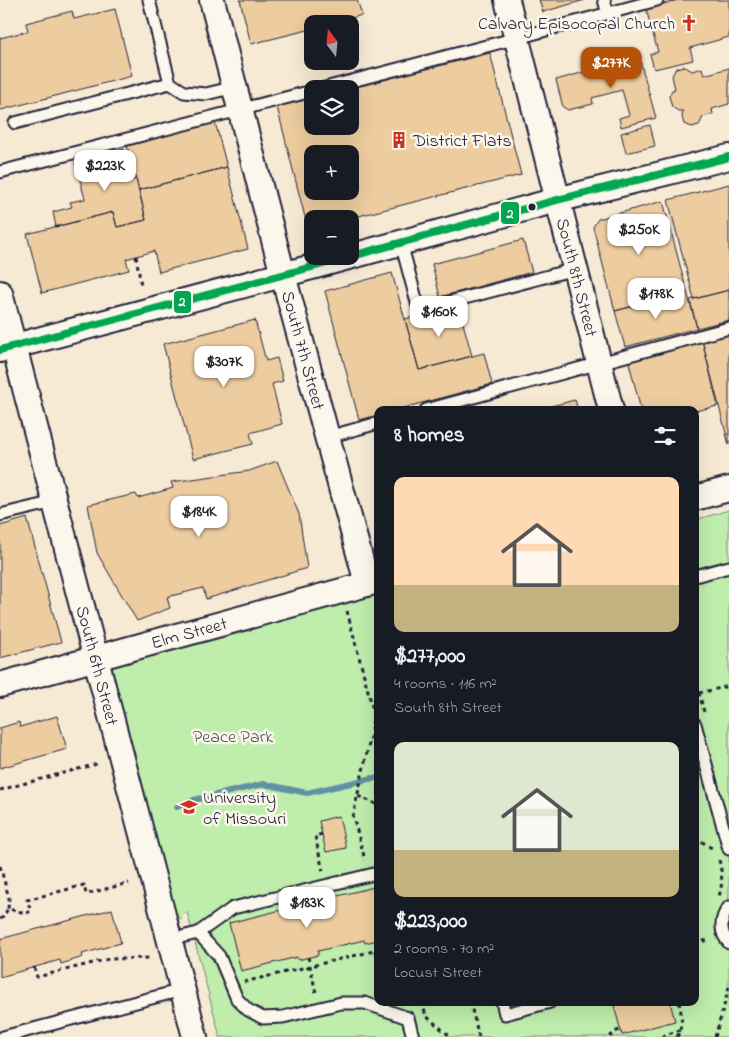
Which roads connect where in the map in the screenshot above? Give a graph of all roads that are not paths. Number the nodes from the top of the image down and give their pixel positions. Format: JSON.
{"nodes":[{"id":1,"x":149,"y":0,"type":"edge"},
{"id":2,"x":212,"y":0,"type":"edge"},
{"id":3,"x":506,"y":0,"type":"edge"},
{"id":4,"x":604,"y":0,"type":"edge"},
{"id":5,"x":657,"y":0,"type":"edge"},
{"id":6,"x":608,"y":14,"type":"junction"},
{"id":7,"x":516,"y":38,"type":"junction"},
{"id":8,"x":355,"y":80,"type":"edge"},
{"id":9,"x":170,"y":83,"type":"junction"},
{"id":10,"x":234,"y":87,"type":"junction"},
{"id":11,"x":304,"y":93,"type":"edge"},
{"id":12,"x":241,"y":109,"type":"junction"},
{"id":13,"x":15,"y":123,"type":"dead end"},
{"id":14,"x":729,"y":157,"type":"edge"},
{"id":15,"x":0,"y":172,"type":"edge"},
{"id":16,"x":557,"y":200,"type":"junction"},
{"id":17,"x":401,"y":243,"type":"junction"},
{"id":18,"x":575,"y":268,"type":"junction"},
{"id":19,"x":284,"y":274,"type":"junction"},
{"id":20,"x":0,"y":293,"type":"edge"},
{"id":21,"x":729,"y":328,"type":"edge"},
{"id":22,"x":7,"y":348,"type":"edge"},
{"id":23,"x":599,"y":362,"type":"junction"},
{"id":24,"x":440,"y":406,"type":"edge"},
{"id":25,"x":610,"y":406,"type":"edge"},
{"id":26,"x":374,"y":424,"type":"edge"},
{"id":27,"x":328,"y":437,"type":"junction"},
{"id":28,"x":729,"y":489,"type":"edge"},
{"id":29,"x":699,"y":497,"type":"edge"},
{"id":30,"x":54,"y":502,"type":"junction"},
{"id":31,"x":0,"y":515,"type":"edge"},
{"id":32,"x":729,"y":567,"type":"edge"},
{"id":33,"x":699,"y":575,"type":"edge"},
{"id":34,"x":372,"y":582,"type":"edge"},
{"id":35,"x":96,"y":658,"type":"junction"},
{"id":36,"x":0,"y":686,"type":"edge"},
{"id":37,"x":699,"y":739,"type":"edge"},
{"id":38,"x":729,"y":849,"type":"edge"},
{"id":39,"x":374,"y":874,"type":"edge"},
{"id":40,"x":729,"y":907,"type":"edge"},
{"id":41,"x":198,"y":933,"type":"junction"},
{"id":42,"x":169,"y":940,"type":"junction"},
{"id":43,"x":729,"y":943,"type":"edge"},
{"id":44,"x":182,"y":990,"type":"junction"},
{"id":45,"x":503,"y":1006,"type":"edge"},
{"id":46,"x":535,"y":1006,"type":"edge"},
{"id":47,"x":3,"y":1037,"type":"edge"},
{"id":48,"x":195,"y":1037,"type":"edge"},
{"id":49,"x":413,"y":1037,"type":"edge"}],
"edges":[{"from":1,"to":9,"type":"lane"},
{"from":2,"to":10,"type":"street","name":"South 7th Street"},
{"from":3,"to":7,"type":"street","name":"South 8th Street"},
{"from":4,"to":6,"type":"lane"},
{"from":5,"to":6,"type":"lane"},
{"from":6,"to":7,"type":"lane"},
{"from":7,"to":8,"type":"lane"},
{"from":7,"to":16,"type":"street","name":"South 8th Street"},
{"from":9,"to":10,"type":"lane"},
{"from":9,"to":13,"type":"lane"},
{"from":10,"to":12,"type":"street","name":"South 7th Street"},
{"from":11,"to":12,"type":"lane"},
{"from":12,"to":15,"type":"lane"},
{"from":12,"to":19,"type":"street","name":"South 7th Street"},
{"from":14,"to":16,"type":"street"},
{"from":16,"to":17,"type":"street"},
{"from":16,"to":18,"type":"street","name":"South 8th Street"},
{"from":17,"to":18,"type":"lane"},
{"from":17,"to":19,"type":"street"},
{"from":18,"to":23,"type":"street","name":"South 8th Street"},
{"from":19,"to":22,"type":"street"},
{"from":19,"to":27,"type":"street","name":"South 7th Street"},
{"from":20,"to":22,"type":"street","name":"South 6th Street"},
{"from":21,"to":23,"type":"lane"},
{"from":22,"to":30,"type":"street","name":"South 6th Street"},
{"from":23,"to":24,"type":"lane"},
{"from":23,"to":25,"type":"street","name":"South 8th Street"},
{"from":26,"to":27,"type":"lane"},
{"from":27,"to":34,"type":"street","name":"South 7th Street"},
{"from":28,"to":29,"type":"street"},
{"from":30,"to":31,"type":"lane"},
{"from":30,"to":35,"type":"street","name":"South 6th Street"},
{"from":32,"to":33,"type":"lane"},
{"from":34,"to":35,"type":"street","name":"Elm Street"},
{"from":35,"to":36,"type":"street","name":"Elm Street"},
{"from":35,"to":42,"type":"street","name":"South 6th Street"},
{"from":37,"to":38,"type":"lane"},
{"from":39,"to":41,"type":"lane"},
{"from":40,"to":43,"type":"lane"},
{"from":41,"to":42,"type":"lane"},
{"from":41,"to":49,"type":"lane"},
{"from":42,"to":44,"type":"street","name":"South 6th Street"},
{"from":44,"to":47,"type":"lane"},
{"from":44,"to":48,"type":"street","name":"South 6th Street"},
{"from":45,"to":46,"type":"lane"}]}
